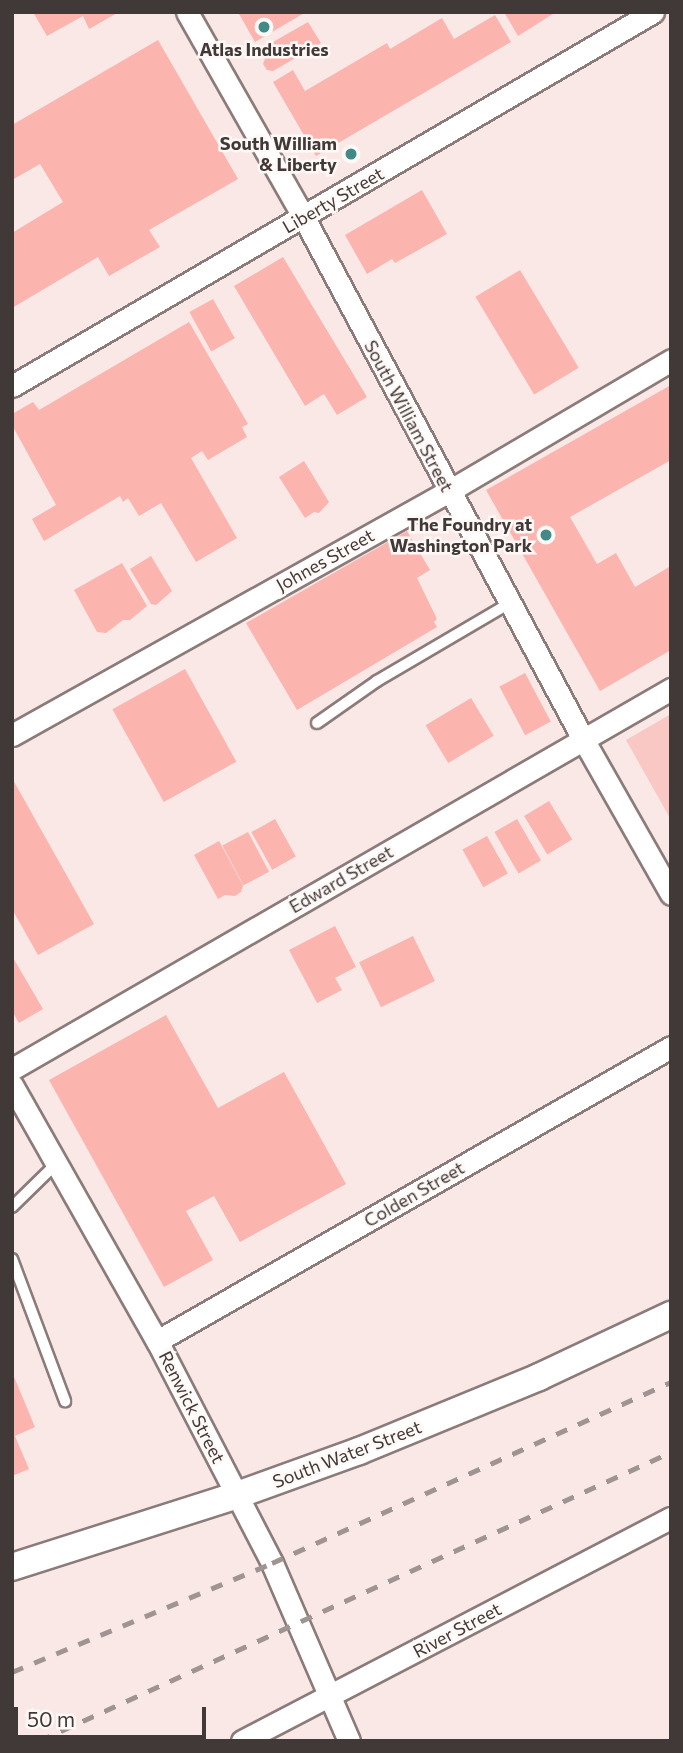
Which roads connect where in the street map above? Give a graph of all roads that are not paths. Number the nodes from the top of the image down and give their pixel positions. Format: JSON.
{"nodes":[{"id":1,"x":187,"y":12,"type":"edge"},
{"id":2,"x":653,"y":12,"type":"edge"},
{"id":3,"x":304,"y":218,"type":"junction"},
{"id":4,"x":671,"y":360,"type":"edge"},
{"id":5,"x":12,"y":387,"type":"edge"},
{"id":6,"x":449,"y":491,"type":"junction"},
{"id":7,"x":510,"y":603,"type":"junction"},
{"id":8,"x":671,"y":689,"type":"edge"},
{"id":9,"x":317,"y":723,"type":"dead end"},
{"id":10,"x":12,"y":735,"type":"edge"},
{"id":11,"x":583,"y":739,"type":"junction"},
{"id":12,"x":671,"y":894,"type":"edge"},
{"id":13,"x":671,"y":1047,"type":"edge"},
{"id":14,"x":12,"y":1069,"type":"edge"},
{"id":15,"x":12,"y":1084,"type":"edge"},
{"id":16,"x":58,"y":1162,"type":"junction"},
{"id":17,"x":12,"y":1207,"type":"edge"},
{"id":18,"x":12,"y":1259,"type":"edge"},
{"id":19,"x":671,"y":1315,"type":"edge"},
{"id":20,"x":157,"y":1341,"type":"junction"},
{"id":21,"x":65,"y":1401,"type":"dead end"},
{"id":22,"x":237,"y":1494,"type":"junction"},
{"id":23,"x":671,"y":1518,"type":"edge"},
{"id":24,"x":12,"y":1567,"type":"edge"},
{"id":25,"x":328,"y":1698,"type":"junction"},
{"id":26,"x":242,"y":1741,"type":"edge"},
{"id":27,"x":349,"y":1741,"type":"edge"}],
"edges":[{"from":1,"to":3,"type":"street","name":"South William Street"},
{"from":2,"to":3,"type":"street","name":"Liberty Street"},
{"from":3,"to":5,"type":"street","name":"Liberty Street"},
{"from":3,"to":6,"type":"street","name":"South William Street"},
{"from":4,"to":6,"type":"street","name":"Johnes Street"},
{"from":6,"to":7,"type":"street","name":"South William Street"},
{"from":6,"to":10,"type":"street","name":"Johnes Street"},
{"from":7,"to":9,"type":"lane"},
{"from":7,"to":11,"type":"street","name":"South William Street"},
{"from":8,"to":11,"type":"street","name":"Edward Street"},
{"from":11,"to":12,"type":"street","name":"South William Street"},
{"from":11,"to":14,"type":"street","name":"Edward Street"},
{"from":13,"to":20,"type":"street","name":"Colden Street"},
{"from":15,"to":16,"type":"street","name":"Renwick Street"},
{"from":16,"to":17,"type":"lane"},
{"from":16,"to":20,"type":"street","name":"Renwick Street"},
{"from":18,"to":21,"type":"lane"},
{"from":19,"to":22,"type":"street","name":"South Water Street"},
{"from":20,"to":22,"type":"street","name":"Renwick Street"},
{"from":22,"to":24,"type":"street","name":"South Water Street"},
{"from":22,"to":25,"type":"street","name":"Renwick Street"},
{"from":23,"to":25,"type":"street","name":"River Street"},
{"from":25,"to":26,"type":"street","name":"River Street"},
{"from":25,"to":27,"type":"street","name":"Renwick Street"}]}
